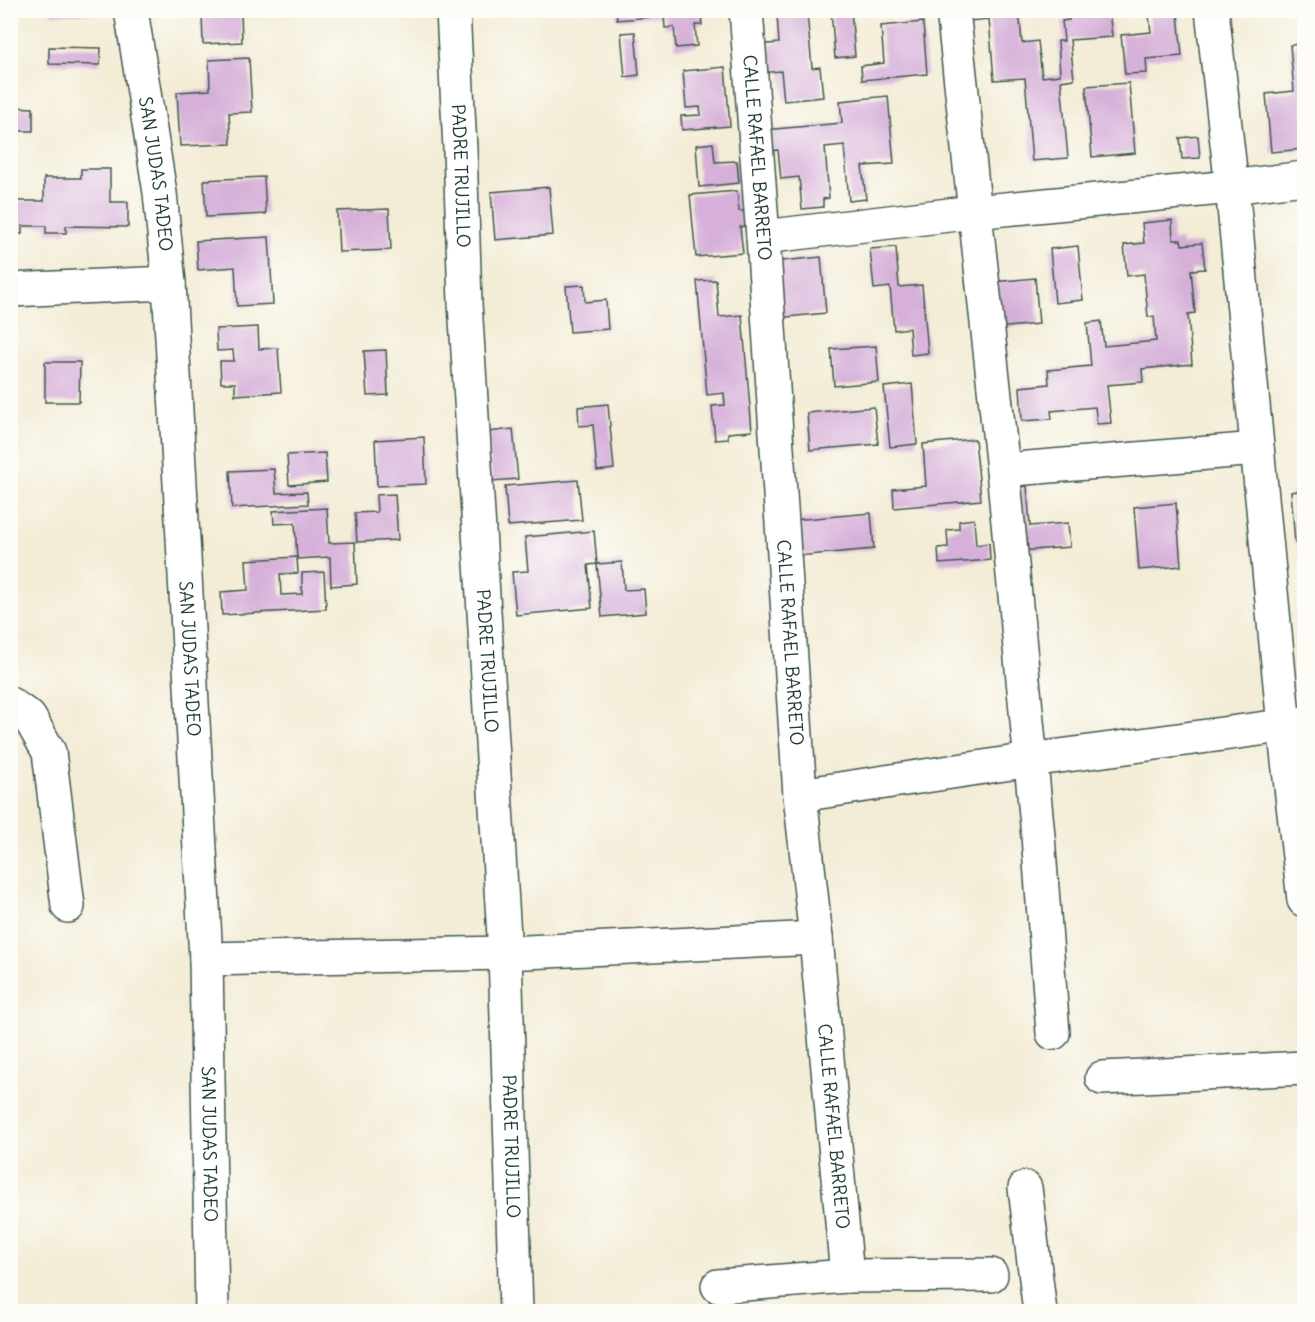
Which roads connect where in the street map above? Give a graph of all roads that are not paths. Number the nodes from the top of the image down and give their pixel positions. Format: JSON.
{"nodes":[{"id":1,"x":131,"y":10,"type":"edge"},
{"id":2,"x":453,"y":10,"type":"edge"},
{"id":3,"x":746,"y":10,"type":"edge"},
{"id":4,"x":953,"y":10,"type":"edge"},
{"id":5,"x":1212,"y":10,"type":"edge"},
{"id":6,"x":1305,"y":178,"type":"edge"},
{"id":7,"x":1231,"y":187,"type":"junction"},
{"id":8,"x":974,"y":212,"type":"junction"},
{"id":9,"x":763,"y":237,"type":"junction"},
{"id":10,"x":169,"y":283,"type":"junction"},
{"id":11,"x":10,"y":290,"type":"edge"},
{"id":12,"x":1257,"y":449,"type":"junction"},
{"id":13,"x":1003,"y":470,"type":"junction"},
{"id":14,"x":10,"y":704,"type":"edge"},
{"id":15,"x":1294,"y":724,"type":"edge"},
{"id":16,"x":1030,"y":760,"type":"junction"},
{"id":17,"x":800,"y":795,"type":"junction"},
{"id":18,"x":1305,"y":900,"type":"edge"},
{"id":19,"x":68,"y":906,"type":"dead end"},
{"id":20,"x":816,"y":938,"type":"junction"},
{"id":21,"x":505,"y":953,"type":"junction"},
{"id":22,"x":206,"y":959,"type":"junction"},
{"id":23,"x":1053,"y":1033,"type":"dead end"},
{"id":24,"x":1305,"y":1068,"type":"edge"},
{"id":25,"x":1102,"y":1078,"type":"dead end"},
{"id":26,"x":1025,"y":1188,"type":"dead end"},
{"id":27,"x":992,"y":1275,"type":"dead end"},
{"id":28,"x":848,"y":1276,"type":"junction"},
{"id":29,"x":718,"y":1286,"type":"dead end"},
{"id":30,"x":212,"y":1311,"type":"edge"},
{"id":31,"x":516,"y":1311,"type":"edge"},
{"id":32,"x":1040,"y":1311,"type":"edge"}],
"edges":[{"from":1,"to":10,"type":"street","name":"SAN JUDAS TADEO"},
{"from":2,"to":21,"type":"street","name":"PADRE TRUJILLO"},
{"from":3,"to":9,"type":"street","name":"CALLE RAFAEL BARRETO"},
{"from":4,"to":8,"type":"street"},
{"from":5,"to":7,"type":"street"},
{"from":6,"to":7,"type":"street"},
{"from":7,"to":8,"type":"street"},
{"from":7,"to":12,"type":"street"},
{"from":8,"to":9,"type":"street"},
{"from":8,"to":13,"type":"street"},
{"from":9,"to":17,"type":"street","name":"CALLE RAFAEL BARRETO"},
{"from":10,"to":11,"type":"street"},
{"from":10,"to":22,"type":"street","name":"SAN JUDAS TADEO"},
{"from":12,"to":13,"type":"street"},
{"from":12,"to":15,"type":"street"},
{"from":13,"to":16,"type":"street"},
{"from":14,"to":19,"type":"street"},
{"from":15,"to":16,"type":"street"},
{"from":15,"to":18,"type":"street"},
{"from":16,"to":17,"type":"street"},
{"from":16,"to":23,"type":"street"},
{"from":17,"to":20,"type":"street","name":"CALLE RAFAEL BARRETO"},
{"from":20,"to":21,"type":"street"},
{"from":20,"to":28,"type":"street","name":"CALLE RAFAEL BARRETO"},
{"from":21,"to":22,"type":"street"},
{"from":21,"to":31,"type":"street","name":"PADRE TRUJILLO"},
{"from":22,"to":30,"type":"street","name":"SAN JUDAS TADEO"},
{"from":24,"to":25,"type":"street"},
{"from":26,"to":32,"type":"street"},
{"from":27,"to":28,"type":"street"},
{"from":28,"to":29,"type":"street"}]}
